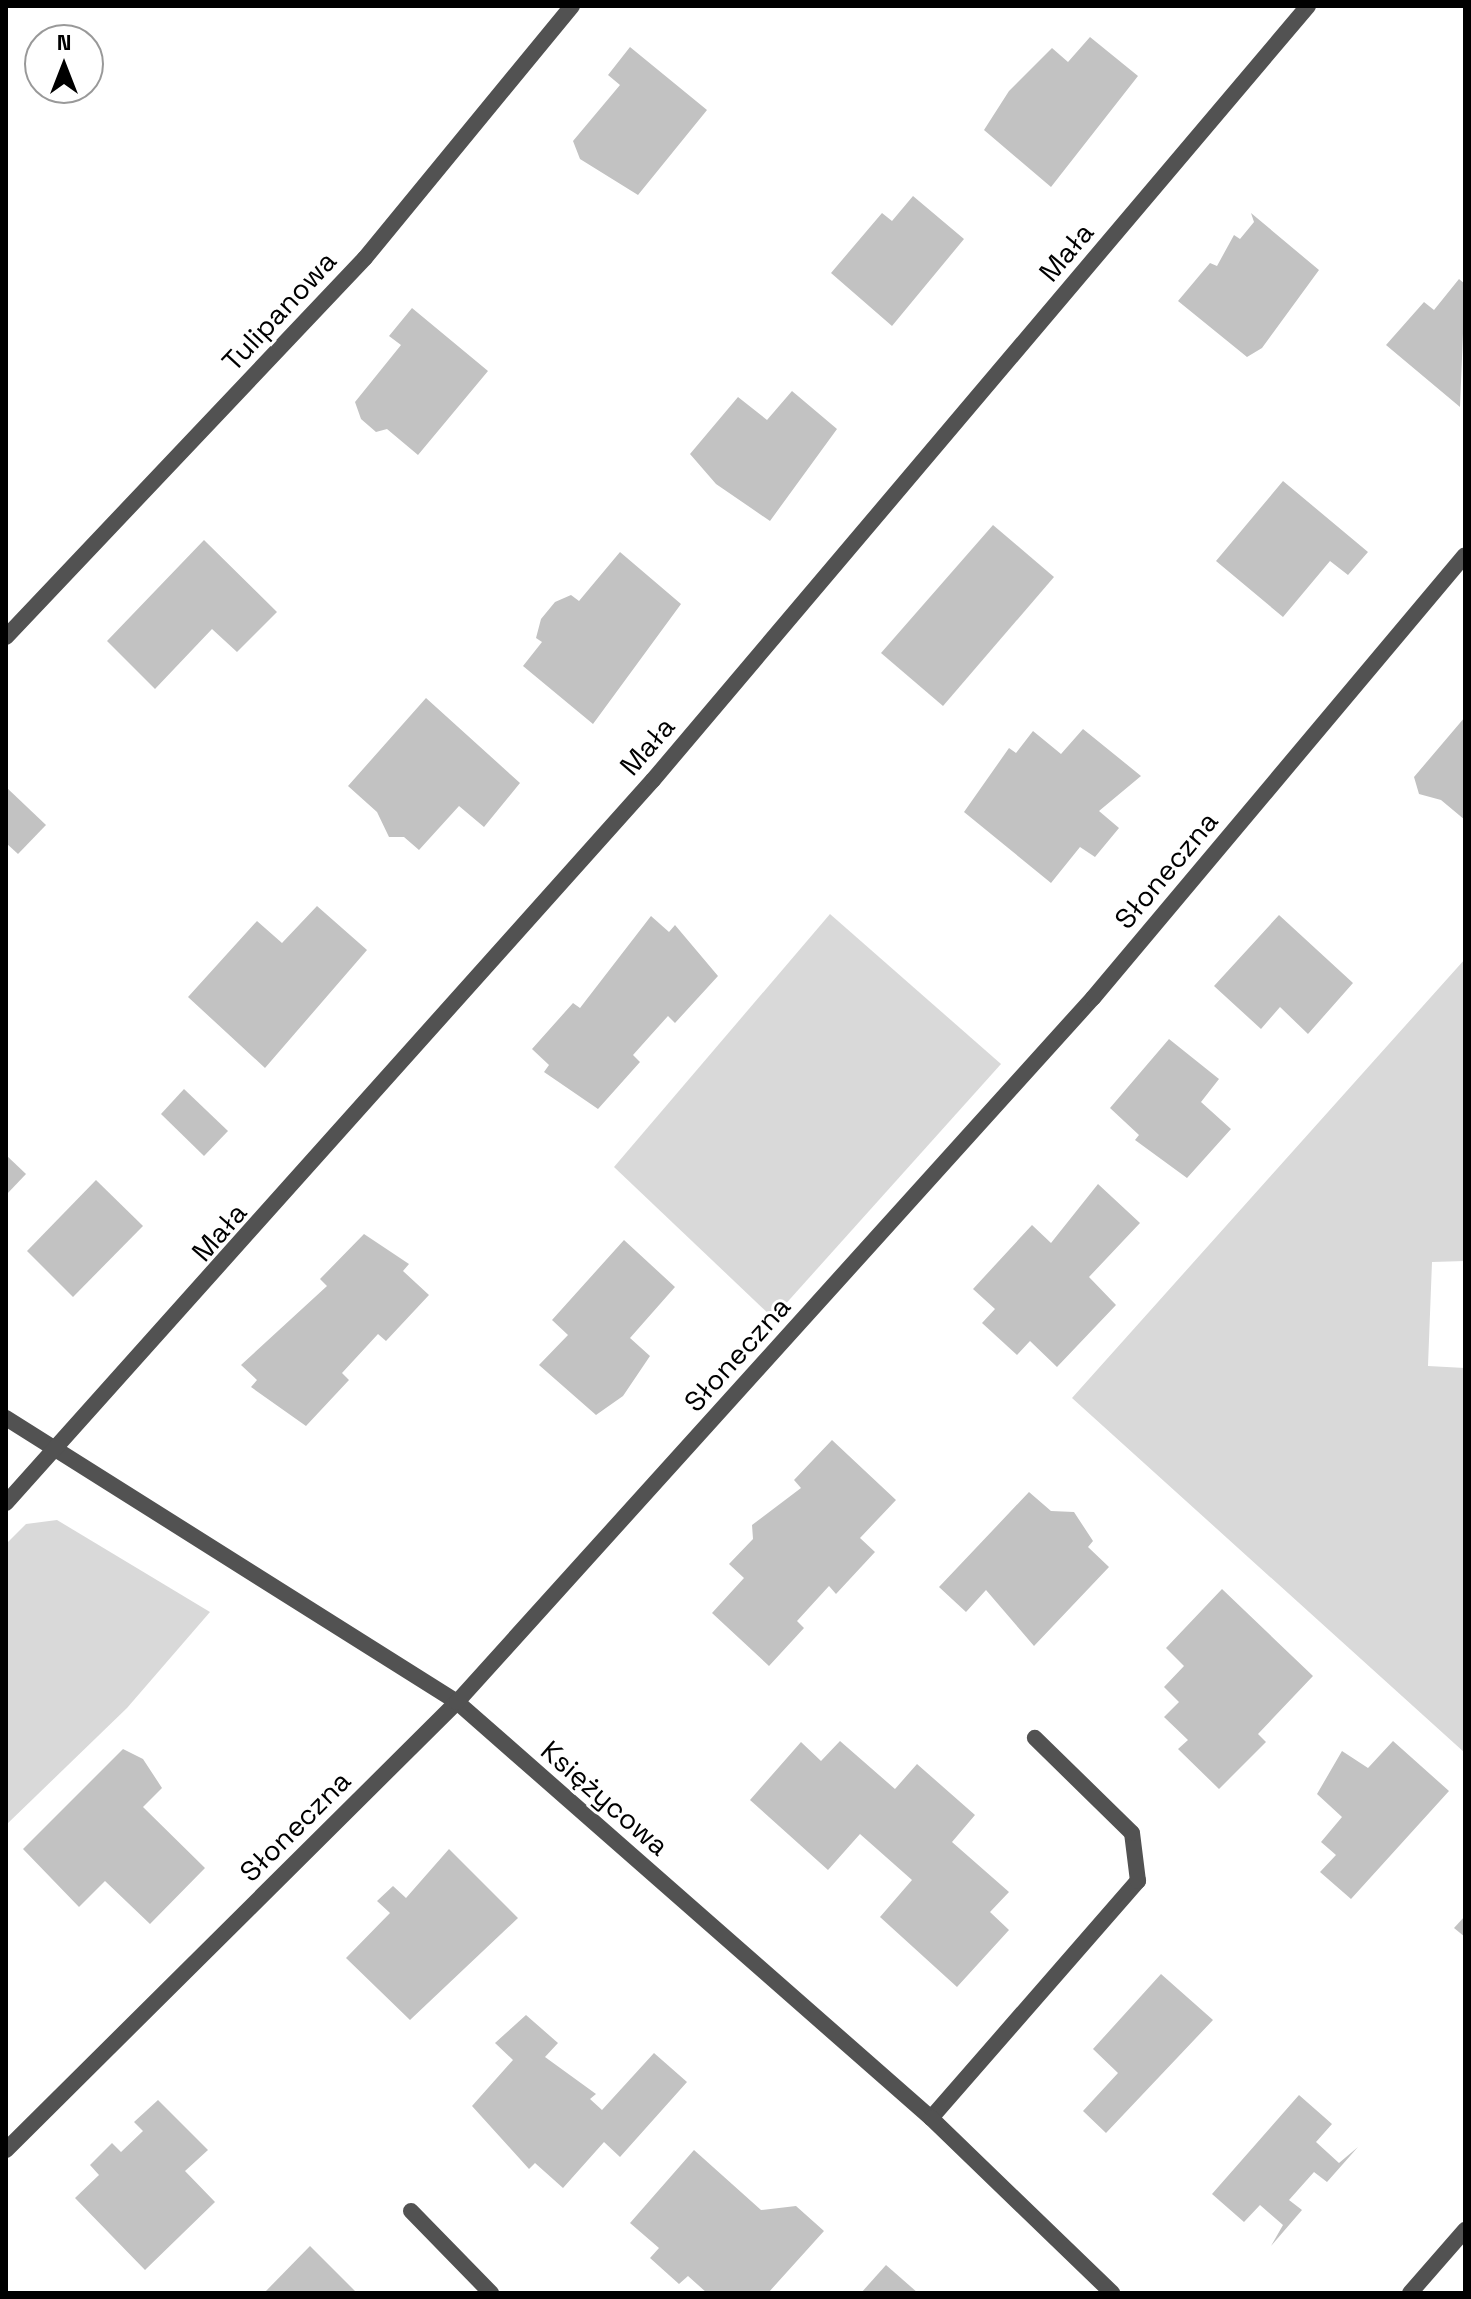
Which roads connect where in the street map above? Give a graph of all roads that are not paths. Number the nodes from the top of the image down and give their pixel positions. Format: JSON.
{"nodes":[{"id":1,"x":572,"y":6,"type":"edge"},
{"id":2,"x":1308,"y":6,"type":"edge"},
{"id":3,"x":1465,"y":555,"type":"edge"},
{"id":4,"x":6,"y":637,"type":"edge"},
{"id":5,"x":6,"y":1418,"type":"edge"},
{"id":6,"x":60,"y":1451,"type":"junction"},
{"id":7,"x":6,"y":1503,"type":"edge"},
{"id":8,"x":457,"y":1702,"type":"junction"},
{"id":9,"x":1035,"y":1738,"type":"dead end"},
{"id":10,"x":931,"y":2118,"type":"junction"},
{"id":11,"x":6,"y":2150,"type":"edge"},
{"id":12,"x":411,"y":2211,"type":"dead end"},
{"id":13,"x":1465,"y":2230,"type":"edge"},
{"id":14,"x":491,"y":2293,"type":"edge"},
{"id":15,"x":1112,"y":2293,"type":"edge"},
{"id":16,"x":1410,"y":2293,"type":"edge"}],
"edges":[{"from":1,"to":4,"type":"street","name":"Tulipanowa"},
{"from":2,"to":6,"type":"street","name":"Mała"},
{"from":3,"to":8,"type":"street","name":"Słoneczna"},
{"from":5,"to":6,"type":"street","name":"Księżycowa"},
{"from":6,"to":7,"type":"street","name":"Mała"},
{"from":6,"to":8,"type":"street","name":"Księżycowa"},
{"from":8,"to":10,"type":"street","name":"Księżycowa"},
{"from":8,"to":11,"type":"street","name":"Słoneczna"},
{"from":9,"to":10,"type":"street"},
{"from":10,"to":15,"type":"street","name":"Księżycowa"},
{"from":12,"to":14,"type":"street"},
{"from":13,"to":16,"type":"street"}]}
